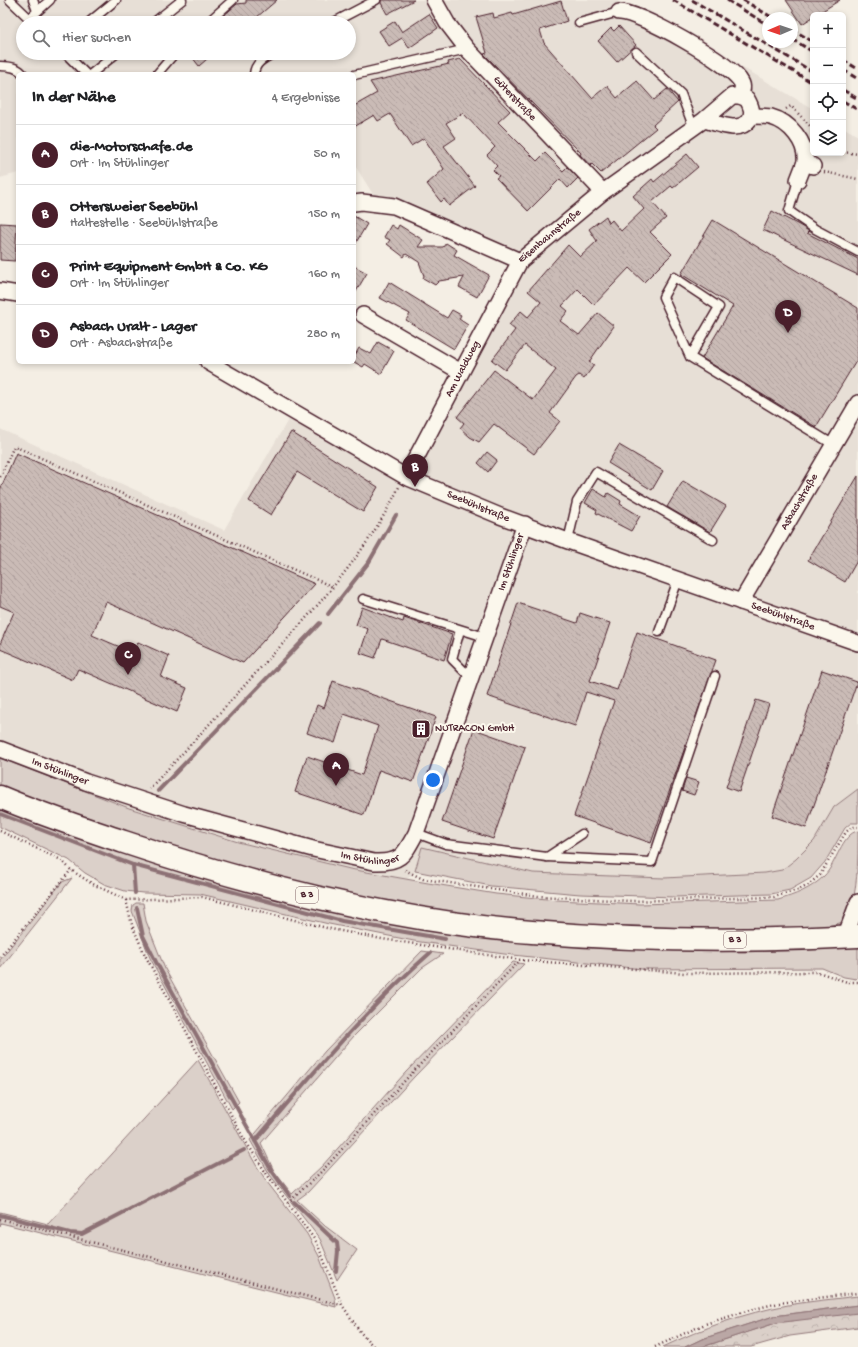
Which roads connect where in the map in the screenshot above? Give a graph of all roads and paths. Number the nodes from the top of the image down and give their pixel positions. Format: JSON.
{"nodes":[{"id":1,"x":10,"y":0,"type":"edge"},
{"id":2,"x":33,"y":0,"type":"edge"},
{"id":3,"x":50,"y":0,"type":"edge"},
{"id":4,"x":116,"y":0,"type":"edge"},
{"id":5,"x":182,"y":0,"type":"edge"},
{"id":6,"x":233,"y":0,"type":"edge"},
{"id":7,"x":376,"y":0,"type":"edge"},
{"id":8,"x":434,"y":0,"type":"edge"},
{"id":9,"x":37,"y":11,"type":"junction"},
{"id":10,"x":619,"y":12,"type":"joint"},
{"id":11,"x":27,"y":16,"type":"edge"},
{"id":12,"x":34,"y":16,"type":"edge"},
{"id":13,"x":97,"y":16,"type":"edge"},
{"id":14,"x":162,"y":16,"type":"edge"},
{"id":15,"x":215,"y":16,"type":"edge"},
{"id":16,"x":345,"y":16,"type":"edge"},
{"id":17,"x":579,"y":23,"type":"dead end"},
{"id":18,"x":467,"y":49,"type":"junction"},
{"id":19,"x":636,"y":52,"type":"dead end"},
{"id":20,"x":71,"y":60,"type":"edge"},
{"id":21,"x":108,"y":60,"type":"edge"},
{"id":22,"x":168,"y":60,"type":"edge"},
{"id":23,"x":260,"y":60,"type":"edge"},
{"id":24,"x":0,"y":66,"type":"edge"},
{"id":25,"x":22,"y":72,"type":"edge"},
{"id":26,"x":84,"y":72,"type":"edge"},
{"id":27,"x":93,"y":72,"type":"edge"},
{"id":28,"x":159,"y":72,"type":"edge"},
{"id":29,"x":254,"y":72,"type":"edge"},
{"id":30,"x":356,"y":75,"type":"edge"},
{"id":31,"x":740,"y":96,"type":"junction"},
{"id":32,"x":752,"y":116,"type":"junction"},
{"id":33,"x":699,"y":123,"type":"junction"},
{"id":34,"x":846,"y":152,"type":"edge"},
{"id":35,"x":858,"y":154,"type":"edge"},
{"id":36,"x":809,"y":164,"type":"junction"},
{"id":37,"x":798,"y":180,"type":"joint"},
{"id":38,"x":858,"y":180,"type":"edge"},
{"id":39,"x":603,"y":192,"type":"junction"},
{"id":40,"x":356,"y":203,"type":"edge"},
{"id":41,"x":858,"y":252,"type":"edge"},
{"id":42,"x":520,"y":261,"type":"junction"},
{"id":43,"x":0,"y":291,"type":"edge"},
{"id":44,"x":16,"y":294,"type":"edge"},
{"id":45,"x":363,"y":315,"type":"dead end"},
{"id":46,"x":690,"y":357,"type":"junction"},
{"id":47,"x":211,"y":364,"type":"edge"},
{"id":48,"x":461,"y":372,"type":"junction"},
{"id":49,"x":858,"y":403,"type":"edge"},
{"id":50,"x":834,"y":445,"type":"junction"},
{"id":51,"x":405,"y":476,"type":"junction"},
{"id":52,"x":0,"y":477,"type":"edge"},
{"id":53,"x":525,"y":524,"type":"junction"},
{"id":54,"x":713,"y":540,"type":"dead end"},
{"id":55,"x":568,"y":541,"type":"junction"},
{"id":56,"x":678,"y":580,"type":"junction"},
{"id":57,"x":333,"y":587,"type":"junction"},
{"id":58,"x":363,"y":599,"type":"dead end"},
{"id":59,"x":741,"y":602,"type":"junction"},
{"id":60,"x":460,"y":630,"type":"junction"},
{"id":61,"x":659,"y":632,"type":"dead end"},
{"id":62,"x":485,"y":637,"type":"junction"},
{"id":63,"x":858,"y":643,"type":"edge"},
{"id":64,"x":715,"y":676,"type":"dead end"},
{"id":65,"x":471,"y":678,"type":"junction"},
{"id":66,"x":0,"y":749,"type":"edge"},
{"id":67,"x":0,"y":797,"type":"edge"},
{"id":68,"x":139,"y":800,"type":"junction"},
{"id":69,"x":858,"y":827,"type":"edge"},
{"id":70,"x":0,"y":831,"type":"edge"},
{"id":71,"x":416,"y":833,"type":"junction"},
{"id":72,"x":582,"y":834,"type":"dead end"},
{"id":73,"x":547,"y":857,"type":"junction"},
{"id":74,"x":390,"y":862,"type":"junction"},
{"id":75,"x":126,"y":900,"type":"dead end"},
{"id":76,"x":858,"y":902,"type":"edge"},
{"id":77,"x":852,"y":937,"type":"edge"},
{"id":78,"x":0,"y":957,"type":"edge"},
{"id":79,"x":521,"y":960,"type":"dead end"},
{"id":80,"x":288,"y":1203,"type":"junction"},
{"id":81,"x":0,"y":1219,"type":"edge"},
{"id":82,"x":858,"y":1293,"type":"edge"},
{"id":83,"x":342,"y":1305,"type":"junction"},
{"id":84,"x":374,"y":1347,"type":"edge"},
{"id":85,"x":655,"y":1347,"type":"edge"}],
"edges":[{"from":1,"to":11,"type":"lane"},
{"from":2,"to":9,"type":"lane"},
{"from":3,"to":9,"type":"lane"},
{"from":4,"to":13,"type":"lane"},
{"from":5,"to":14,"type":"lane"},
{"from":6,"to":15,"type":"lane"},
{"from":7,"to":16,"type":"lane"},
{"from":8,"to":18,"type":"street","name":"Güterstraße"},
{"from":9,"to":12,"type":"lane"},
{"from":10,"to":17,"type":"lane"},
{"from":10,"to":31,"type":"street"},
{"from":18,"to":30,"type":"lane"},
{"from":18,"to":39,"type":"street","name":"Güterstraße"},
{"from":19,"to":33,"type":"lane"},
{"from":20,"to":26,"type":"lane"},
{"from":21,"to":27,"type":"lane"},
{"from":22,"to":28,"type":"lane"},
{"from":23,"to":29,"type":"lane"},
{"from":24,"to":25,"type":"lane"},
{"from":31,"to":32,"type":"street"},
{"from":31,"to":33,"type":"street","name":"Eisenbahnstraße"},
{"from":32,"to":33,"type":"street"},
{"from":32,"to":36,"type":"street"},
{"from":33,"to":39,"type":"street","name":"Eisenbahnstraße"},
{"from":34,"to":35,"type":"path"},
{"from":36,"to":37,"type":"street"},
{"from":36,"to":38,"type":"path"},
{"from":37,"to":41,"type":"lane"},
{"from":39,"to":42,"type":"street","name":"Eisenbahnstraße"},
{"from":40,"to":42,"type":"street","name":"Eisenbahnstraße"},
{"from":42,"to":48,"type":"street","name":"Am Waldweg"},
{"from":43,"to":44,"type":"street"},
{"from":45,"to":48,"type":"street"},
{"from":46,"to":46,"type":"lane"},
{"from":46,"to":50,"type":"lane"},
{"from":47,"to":51,"type":"street","name":"Seebühlstraße"},
{"from":48,"to":51,"type":"street","name":"Am Waldweg"},
{"from":49,"to":50,"type":"street","name":"Asbachstraße"},
{"from":50,"to":59,"type":"street","name":"Asbachstraße"},
{"from":51,"to":53,"type":"street","name":"Seebühlstraße"},
{"from":51,"to":57,"type":"path"},
{"from":52,"to":57,"type":"path"},
{"from":53,"to":55,"type":"street","name":"Seebühlstraße"},
{"from":53,"to":62,"type":"street","name":"Im Stühlinger"},
{"from":54,"to":55,"type":"lane"},
{"from":55,"to":56,"type":"street","name":"Seebühlstraße"},
{"from":56,"to":59,"type":"street","name":"Seebühlstraße"},
{"from":56,"to":61,"type":"lane"},
{"from":57,"to":68,"type":"path"},
{"from":58,"to":60,"type":"lane"},
{"from":59,"to":63,"type":"street","name":"Seebühlstraße"},
{"from":60,"to":62,"type":"lane"},
{"from":60,"to":65,"type":"lane"},
{"from":62,"to":65,"type":"street","name":"Im Stühlinger"},
{"from":64,"to":73,"type":"lane"},
{"from":65,"to":71,"type":"street","name":"Im Stühlinger"},
{"from":66,"to":68,"type":"street","name":"Im Stühlinger"},
{"from":67,"to":77,"type":"main road","number":"B 3"},
{"from":68,"to":74,"type":"street","name":"Im Stühlinger"},
{"from":69,"to":74,"type":"path"},
{"from":70,"to":78,"type":"path"},
{"from":71,"to":73,"type":"lane"},
{"from":71,"to":74,"type":"street","name":"Im Stühlinger"},
{"from":72,"to":73,"type":"lane"},
{"from":75,"to":80,"type":"path"},
{"from":76,"to":77,"type":"street"},
{"from":79,"to":80,"type":"path"},
{"from":80,"to":83,"type":"path"},
{"from":81,"to":83,"type":"path"},
{"from":82,"to":85,"type":"path"},
{"from":83,"to":84,"type":"path"}]}
